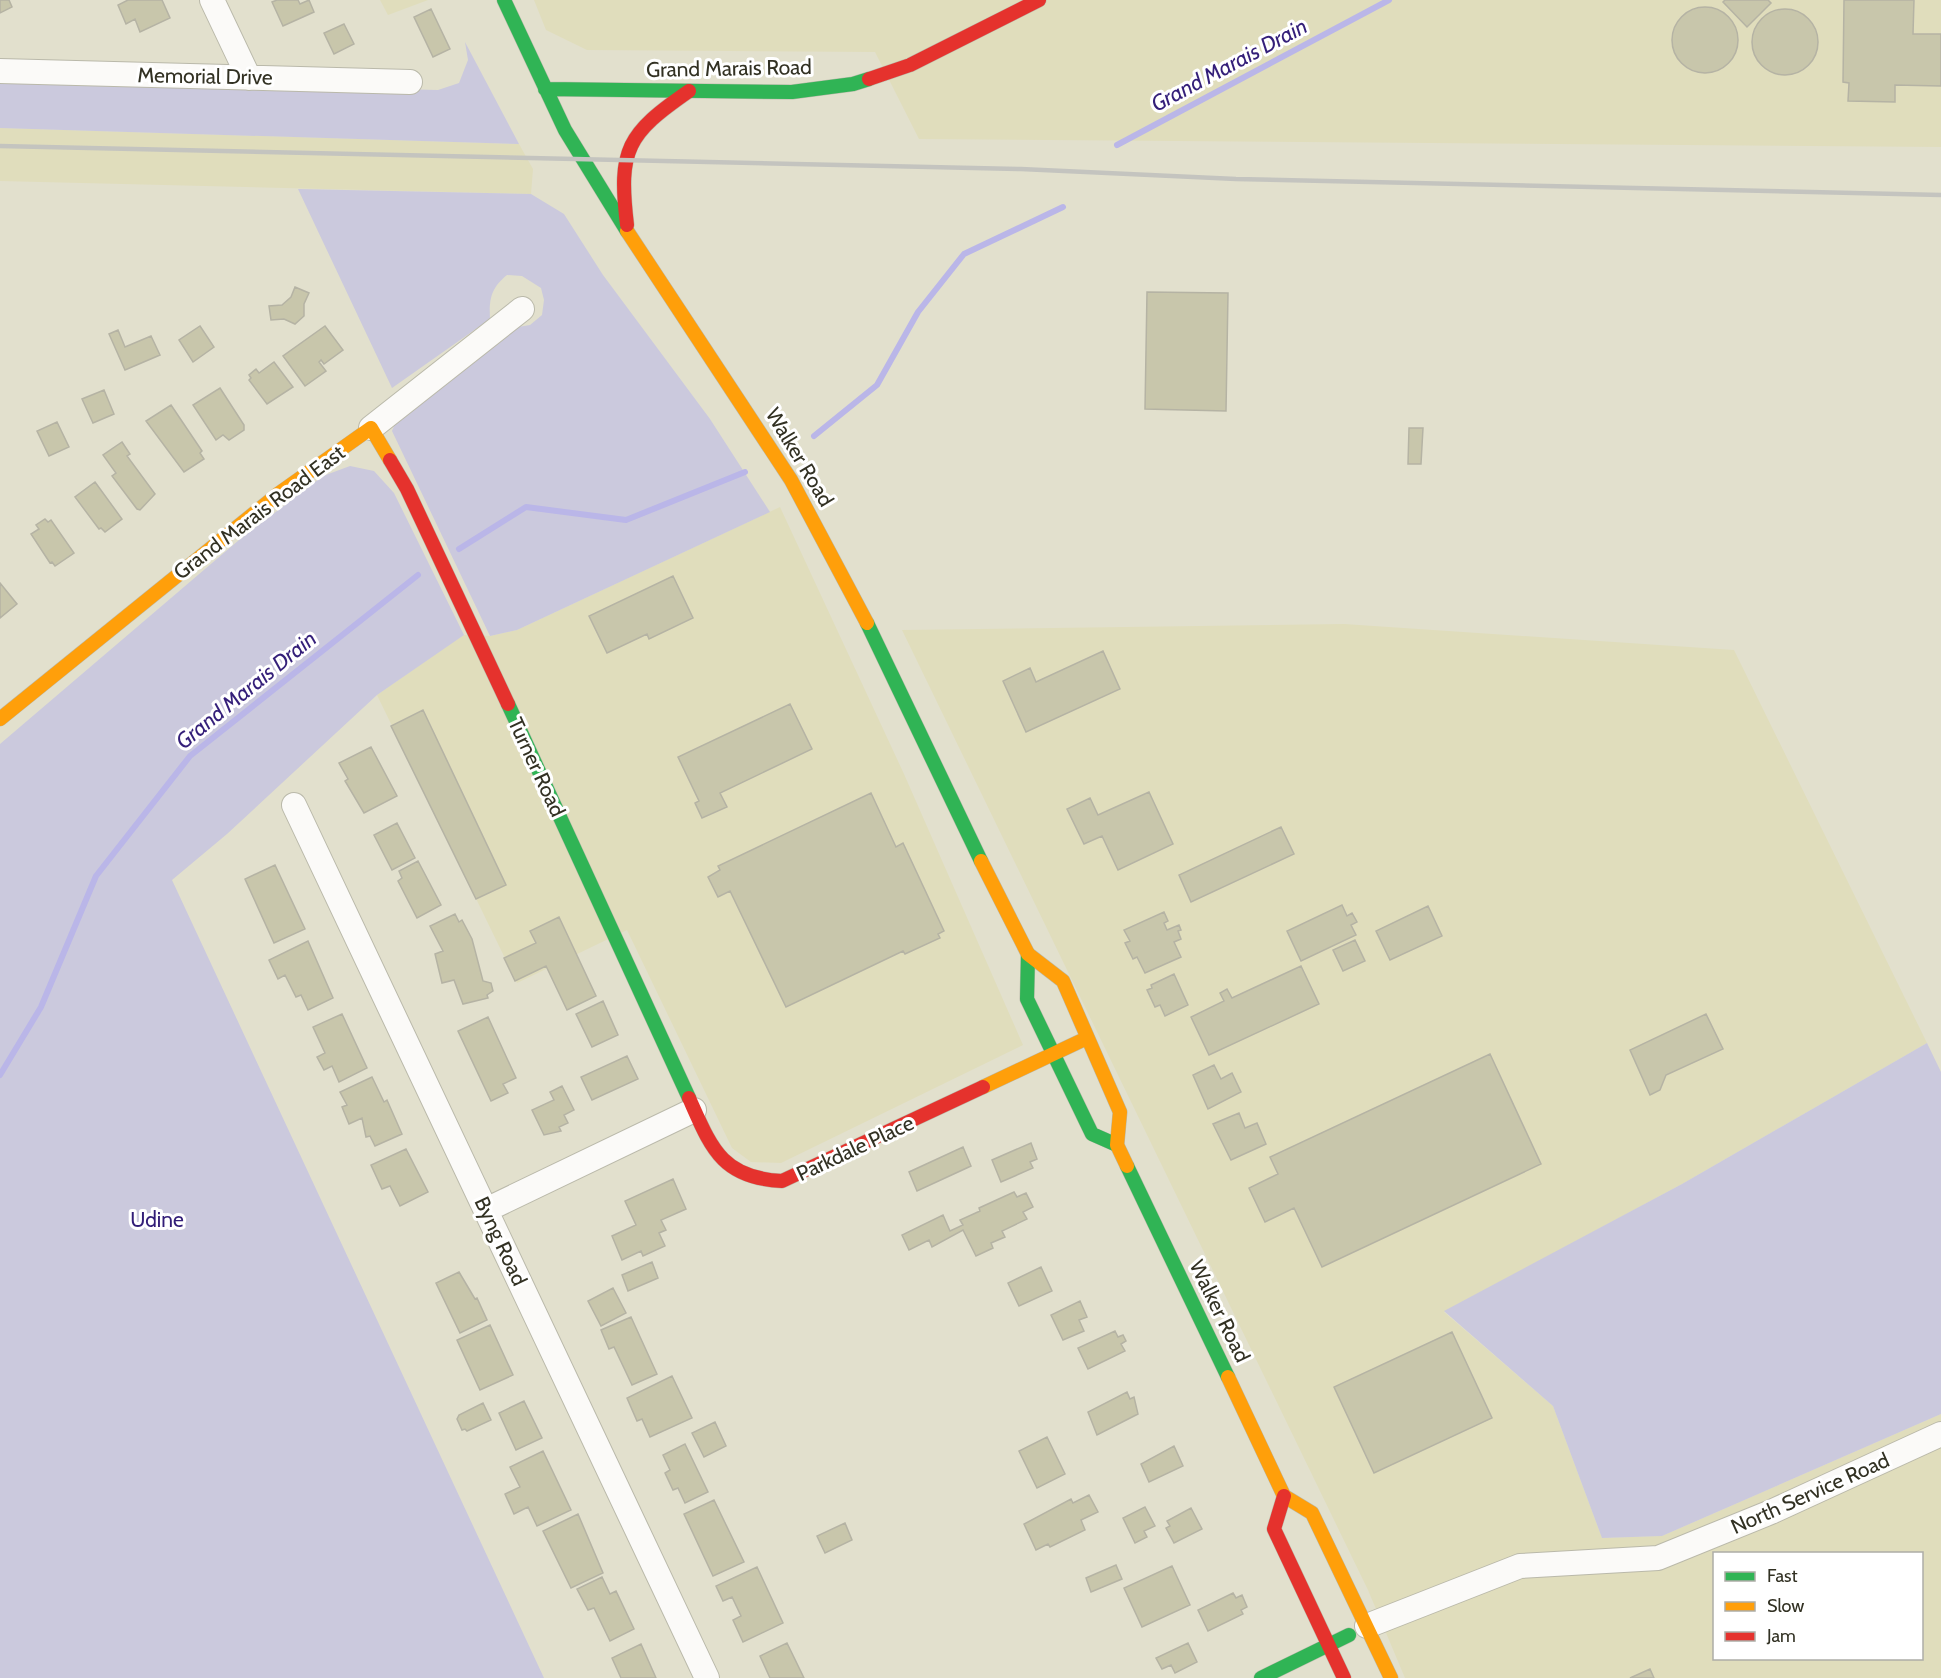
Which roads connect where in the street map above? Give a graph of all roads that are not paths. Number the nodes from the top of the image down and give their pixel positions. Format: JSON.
{"nodes":[{"id":1,"x":212,"y":0,"type":"edge"},
{"id":2,"x":504,"y":0,"type":"edge"},
{"id":3,"x":1039,"y":0,"type":"edge"},
{"id":4,"x":0,"y":71,"type":"edge"},
{"id":5,"x":249,"y":78,"type":"junction"},
{"id":6,"x":410,"y":82,"type":"dead end"},
{"id":7,"x":545,"y":88,"type":"junction"},
{"id":8,"x":689,"y":91,"type":"junction"},
{"id":9,"x":628,"y":232,"type":"junction"},
{"id":10,"x":522,"y":309,"type":"dead end"},
{"id":11,"x":371,"y":428,"type":"junction"},
{"id":12,"x":0,"y":719,"type":"edge"},
{"id":13,"x":294,"y":805,"type":"dead end"},
{"id":14,"x":1028,"y":954,"type":"junction"},
{"id":15,"x":1087,"y":1038,"type":"junction"},
{"id":16,"x":1054,"y":1054,"type":"junction"},
{"id":17,"x":694,"y":1110,"type":"junction"},
{"id":18,"x":1117,"y":1145,"type":"junction"},
{"id":19,"x":486,"y":1210,"type":"junction"},
{"id":20,"x":1941,"y":1434,"type":"edge"},
{"id":21,"x":1284,"y":1496,"type":"junction"},
{"id":22,"x":1366,"y":1626,"type":"junction"},
{"id":23,"x":1328,"y":1645,"type":"junction"},
{"id":24,"x":707,"y":1678,"type":"edge"},
{"id":25,"x":1261,"y":1678,"type":"edge"},
{"id":26,"x":1344,"y":1678,"type":"edge"},
{"id":27,"x":1391,"y":1678,"type":"edge"}],
"edges":[{"from":1,"to":5,"type":"street"},
{"from":2,"to":7,"type":"main road","name":"Walker Road"},
{"from":3,"to":8,"type":"main road","name":"Grand Marais Road"},
{"from":4,"to":5,"type":"street","name":"Memorial Drive"},
{"from":5,"to":6,"type":"street","name":"Memorial Drive"},
{"from":7,"to":8,"type":"main road","name":"Grand Marais Road"},
{"from":7,"to":9,"type":"main road","name":"Walker Road"},
{"from":8,"to":9,"type":"main road"},
{"from":9,"to":14,"type":"main road","name":"Walker Road"},
{"from":10,"to":11,"type":"street","name":"Grand Marais Road East"},
{"from":11,"to":12,"type":"main road","name":"Grand Marais Road East"},
{"from":11,"to":17,"type":"main road","name":"Turner Road"},
{"from":13,"to":19,"type":"street","name":"Byng Road"},
{"from":14,"to":15,"type":"main road","name":"Walker Road"},
{"from":14,"to":16,"type":"main road","name":"Walker Road"},
{"from":15,"to":16,"type":"main road","name":"Parkdale Place"},
{"from":15,"to":18,"type":"main road","name":"Walker Road"},
{"from":16,"to":17,"type":"main road","name":"Parkdale Place"},
{"from":16,"to":18,"type":"main road","name":"Walker Road"},
{"from":17,"to":19,"type":"street"},
{"from":18,"to":21,"type":"main road","name":"Walker Road"},
{"from":19,"to":24,"type":"street","name":"Byng Road"},
{"from":20,"to":22,"type":"street","name":"North Service Road"},
{"from":21,"to":22,"type":"main road"},
{"from":21,"to":23,"type":"main road"},
{"from":22,"to":23,"type":"main road"},
{"from":22,"to":27,"type":"main road"},
{"from":23,"to":25,"type":"main road"},
{"from":23,"to":26,"type":"main road"}]}
